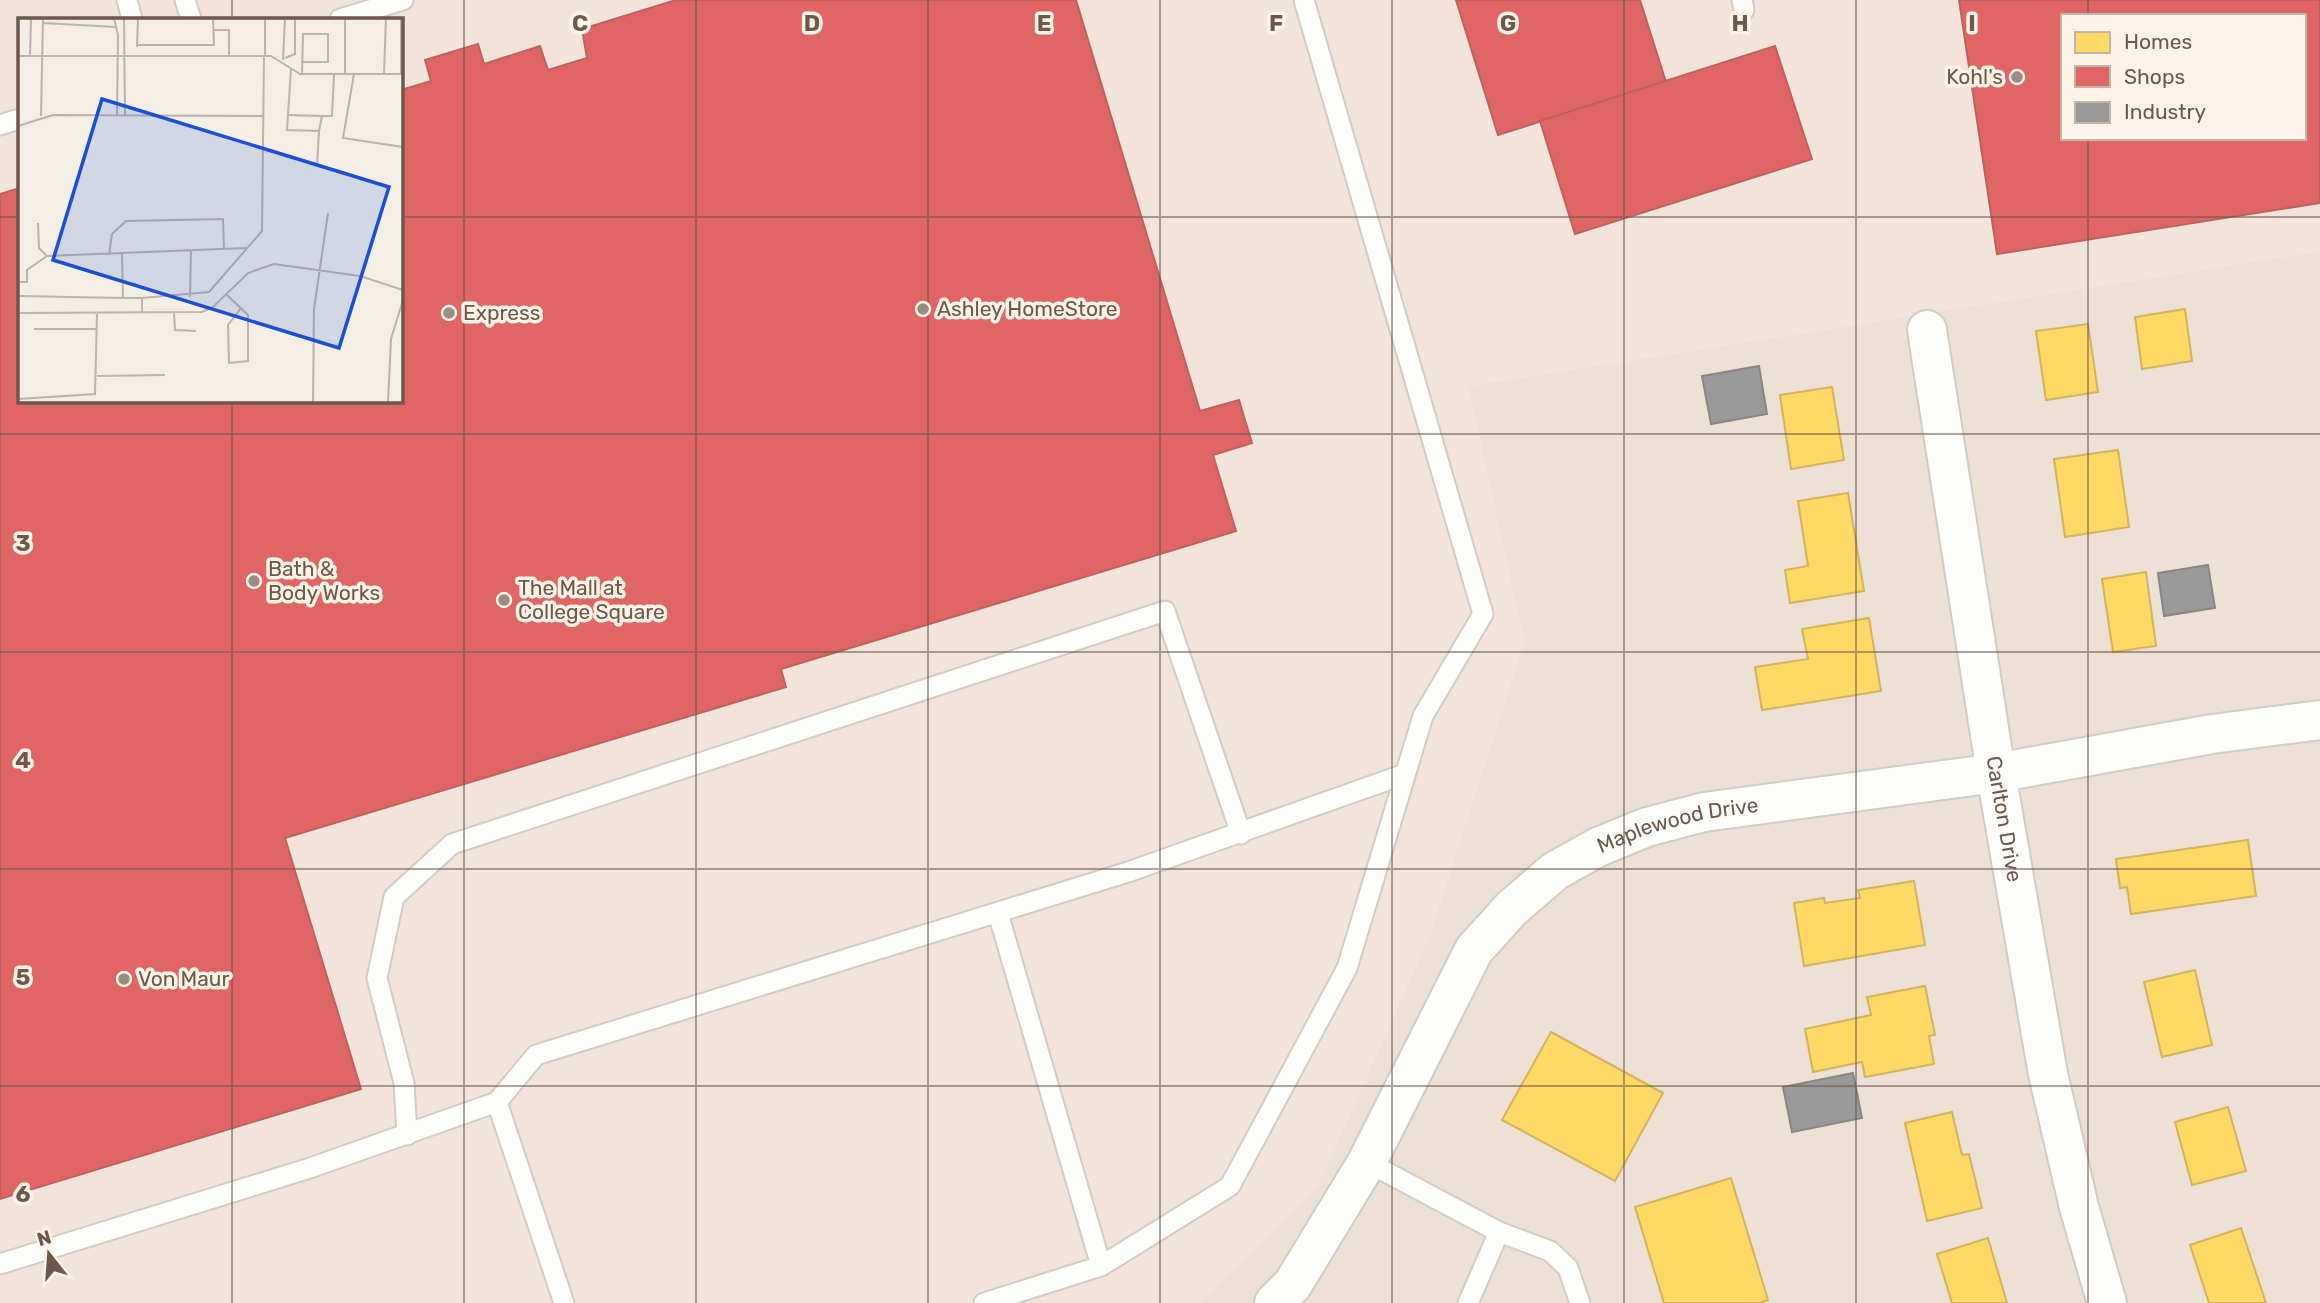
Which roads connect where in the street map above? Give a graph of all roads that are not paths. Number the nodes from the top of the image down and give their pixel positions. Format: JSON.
{"nodes":[{"id":1,"x":127,"y":0,"type":"edge"},
{"id":2,"x":185,"y":0,"type":"edge"},
{"id":3,"x":403,"y":0,"type":"edge"},
{"id":4,"x":1304,"y":0,"type":"edge"},
{"id":5,"x":132,"y":18,"type":"edge"},
{"id":6,"x":191,"y":18,"type":"edge"},
{"id":7,"x":343,"y":18,"type":"edge"},
{"id":8,"x":18,"y":119,"type":"edge"},
{"id":9,"x":0,"y":125,"type":"edge"},
{"id":10,"x":1927,"y":330,"type":"dead end"},
{"id":11,"x":2320,"y":720,"type":"edge"},
{"id":12,"x":1996,"y":773,"type":"junction"},
{"id":13,"x":1405,"y":774,"type":"junction"},
{"id":14,"x":1241,"y":834,"type":"junction"},
{"id":15,"x":998,"y":913,"type":"junction"},
{"id":16,"x":497,"y":1102,"type":"junction"},
{"id":17,"x":407,"y":1135,"type":"junction"},
{"id":18,"x":1367,"y":1162,"type":"junction"},
{"id":19,"x":1499,"y":1232,"type":"junction"},
{"id":20,"x":0,"y":1264,"type":"edge"},
{"id":21,"x":1101,"y":1266,"type":"junction"},
{"id":22,"x":564,"y":1303,"type":"edge"},
{"id":23,"x":984,"y":1303,"type":"edge"},
{"id":24,"x":1273,"y":1303,"type":"edge"},
{"id":25,"x":1468,"y":1303,"type":"edge"},
{"id":26,"x":1580,"y":1303,"type":"edge"},
{"id":27,"x":2107,"y":1303,"type":"edge"}],
"edges":[{"from":1,"to":5,"type":"lane"},
{"from":2,"to":6,"type":"lane"},
{"from":3,"to":7,"type":"lane"},
{"from":4,"to":13,"type":"lane"},
{"from":8,"to":9,"type":"lane"},
{"from":10,"to":12,"type":"street","name":"Carlton Drive"},
{"from":11,"to":12,"type":"street","name":"Maplewood Drive"},
{"from":12,"to":18,"type":"street","name":"Maplewood Drive"},
{"from":12,"to":27,"type":"street","name":"Carlton Drive"},
{"from":13,"to":14,"type":"lane"},
{"from":13,"to":21,"type":"lane"},
{"from":14,"to":15,"type":"lane"},
{"from":14,"to":17,"type":"lane"},
{"from":15,"to":16,"type":"lane"},
{"from":15,"to":21,"type":"lane"},
{"from":16,"to":17,"type":"lane"},
{"from":16,"to":22,"type":"lane"},
{"from":17,"to":20,"type":"lane"},
{"from":18,"to":19,"type":"lane"},
{"from":18,"to":24,"type":"street","name":"Maplewood Drive"},
{"from":19,"to":25,"type":"lane"},
{"from":19,"to":26,"type":"lane"},
{"from":21,"to":23,"type":"lane"}]}
